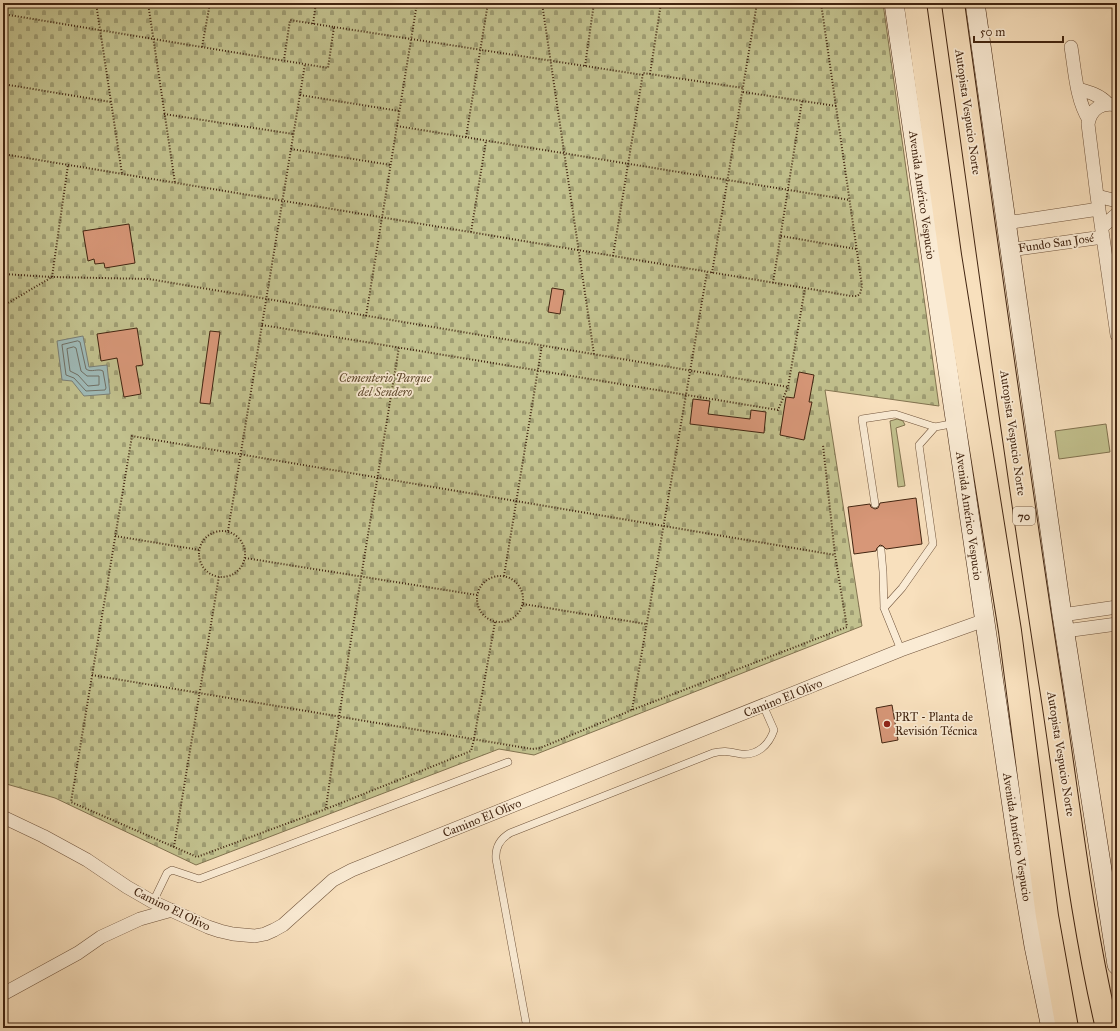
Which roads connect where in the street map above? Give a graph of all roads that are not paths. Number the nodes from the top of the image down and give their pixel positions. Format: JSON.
{"nodes":[{"id":1,"x":894,"y":3,"type":"edge"},
{"id":2,"x":915,"y":3,"type":"edge"},
{"id":3,"x":953,"y":3,"type":"edge"},
{"id":4,"x":975,"y":3,"type":"edge"},
{"id":5,"x":1071,"y":47,"type":"dead end"},
{"id":6,"x":1078,"y":89,"type":"junction"},
{"id":7,"x":1112,"y":105,"type":"edge"},
{"id":8,"x":1092,"y":115,"type":"junction"},
{"id":9,"x":1097,"y":196,"type":"junction"},
{"id":10,"x":1117,"y":201,"type":"edge"},
{"id":11,"x":1099,"y":209,"type":"junction"},
{"id":12,"x":1117,"y":214,"type":"edge"},
{"id":13,"x":1006,"y":223,"type":"junction"},
{"id":14,"x":1102,"y":232,"type":"junction"},
{"id":15,"x":1010,"y":250,"type":"junction"},
{"id":16,"x":1114,"y":286,"type":"edge"},
{"id":17,"x":1117,"y":334,"type":"edge"},
{"id":18,"x":956,"y":423,"type":"junction"},
{"id":19,"x":935,"y":427,"type":"junction"},
{"id":20,"x":875,"y":504,"type":"dead end"},
{"id":21,"x":881,"y":550,"type":"dead end"},
{"id":22,"x":884,"y":608,"type":"junction"},
{"id":23,"x":1114,"y":608,"type":"edge"},
{"id":24,"x":985,"y":620,"type":"junction"},
{"id":25,"x":1064,"y":623,"type":"junction"},
{"id":26,"x":1115,"y":624,"type":"edge"},
{"id":27,"x":901,"y":650,"type":"junction"},
{"id":28,"x":763,"y":705,"type":"junction"},
{"id":29,"x":508,"y":762,"type":"dead end"},
{"id":30,"x":3,"y":817,"type":"edge"},
{"id":31,"x":153,"y":902,"type":"junction"},
{"id":32,"x":172,"y":910,"type":"junction"},
{"id":33,"x":1116,"y":950,"type":"edge"},
{"id":34,"x":3,"y":994,"type":"edge"},
{"id":35,"x":527,"y":1028,"type":"edge"},
{"id":36,"x":1051,"y":1028,"type":"edge"},
{"id":37,"x":1067,"y":1028,"type":"edge"},
{"id":38,"x":1107,"y":1028,"type":"edge"}],
"edges":[{"from":1,"to":18,"type":"main road","name":"Avenida Américo Vespucio"},
{"from":2,"to":37,"type":"highway"},
{"from":3,"to":38,"type":"highway","name":"Autopista Vespucio Norte","number":"70"},
{"from":4,"to":13,"type":"main road"},
{"from":5,"to":6,"type":"street","name":"Fundo San José"},
{"from":6,"to":7,"type":"street"},
{"from":6,"to":8,"type":"street","name":"Fundo San José"},
{"from":7,"to":8,"type":"street"},
{"from":8,"to":9,"type":"street","name":"Fundo San José"},
{"from":9,"to":10,"type":"street"},
{"from":9,"to":11,"type":"street","name":"Fundo San José"},
{"from":11,"to":13,"type":"street"},
{"from":11,"to":14,"type":"street","name":"Fundo San José"},
{"from":12,"to":14,"type":"street"},
{"from":13,"to":15,"type":"main road"},
{"from":14,"to":15,"type":"street","name":"Fundo San José"},
{"from":14,"to":16,"type":"street","name":"Fundo San José"},
{"from":15,"to":25,"type":"main road"},
{"from":16,"to":17,"type":"street","name":"Fundo San José"},
{"from":18,"to":19,"type":"lane"},
{"from":18,"to":24,"type":"main road","name":"Avenida Américo Vespucio"},
{"from":19,"to":20,"type":"lane"},
{"from":19,"to":22,"type":"lane"},
{"from":21,"to":22,"type":"lane"},
{"from":22,"to":27,"type":"lane"},
{"from":23,"to":25,"type":"street"},
{"from":23,"to":26,"type":"street"},
{"from":24,"to":27,"type":"street","name":"Camino El Olivo"},
{"from":24,"to":36,"type":"main road","name":"Avenida Américo Vespucio"},
{"from":25,"to":26,"type":"street"},
{"from":25,"to":33,"type":"main road"},
{"from":27,"to":28,"type":"street","name":"Camino El Olivo"},
{"from":28,"to":32,"type":"street","name":"Camino El Olivo"},
{"from":28,"to":35,"type":"lane"},
{"from":29,"to":31,"type":"lane"},
{"from":30,"to":31,"type":"street","name":"Camino El Olivo"},
{"from":31,"to":32,"type":"street","name":"Camino El Olivo"},
{"from":32,"to":34,"type":"street"}]}
